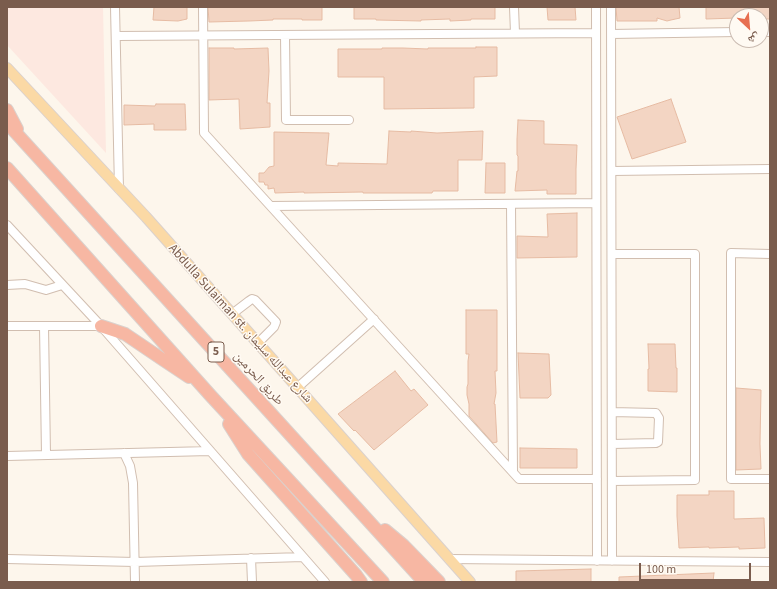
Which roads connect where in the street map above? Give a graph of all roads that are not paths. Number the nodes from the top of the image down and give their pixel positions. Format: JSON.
{"nodes":[{"id":1,"x":115,"y":7,"type":"edge"},
{"id":2,"x":203,"y":7,"type":"edge"},
{"id":3,"x":514,"y":7,"type":"edge"},
{"id":4,"x":596,"y":7,"type":"edge"},
{"id":5,"x":612,"y":7,"type":"edge"},
{"id":6,"x":729,"y":32,"type":"edge"},
{"id":7,"x":515,"y":33,"type":"junction"},
{"id":8,"x":596,"y":33,"type":"junction"},
{"id":9,"x":612,"y":34,"type":"junction"},
{"id":10,"x":203,"y":35,"type":"junction"},
{"id":11,"x":285,"y":35,"type":"junction"},
{"id":12,"x":116,"y":36,"type":"junction"},
{"id":13,"x":7,"y":68,"type":"edge"},
{"id":14,"x":7,"y":110,"type":"edge"},
{"id":15,"x":349,"y":120,"type":"dead end"},
{"id":16,"x":7,"y":123,"type":"edge"},
{"id":17,"x":22,"y":139,"type":"junction"},
{"id":18,"x":7,"y":168,"type":"edge"},
{"id":19,"x":770,"y":169,"type":"edge"},
{"id":20,"x":612,"y":171,"type":"junction"},
{"id":21,"x":119,"y":188,"type":"junction"},
{"id":22,"x":596,"y":203,"type":"junction"},
{"id":23,"x":511,"y":204,"type":"junction"},
{"id":24,"x":271,"y":206,"type":"junction"},
{"id":25,"x":7,"y":225,"type":"edge"},
{"id":26,"x":612,"y":254,"type":"junction"},
{"id":27,"x":770,"y":254,"type":"edge"},
{"id":28,"x":7,"y":285,"type":"edge"},
{"id":29,"x":62,"y":285,"type":"junction"},
{"id":30,"x":232,"y":314,"type":"junction"},
{"id":31,"x":374,"y":319,"type":"junction"},
{"id":32,"x":7,"y":326,"type":"edge"},
{"id":33,"x":44,"y":326,"type":"junction"},
{"id":34,"x":100,"y":326,"type":"junction"},
{"id":35,"x":258,"y":343,"type":"junction"},
{"id":36,"x":202,"y":385,"type":"junction"},
{"id":37,"x":297,"y":388,"type":"junction"},
{"id":38,"x":211,"y":396,"type":"junction"},
{"id":39,"x":612,"y":412,"type":"junction"},
{"id":40,"x":612,"y":444,"type":"junction"},
{"id":41,"x":210,"y":451,"type":"junction"},
{"id":42,"x":124,"y":453,"type":"junction"},
{"id":43,"x":46,"y":455,"type":"junction"},
{"id":44,"x":7,"y":456,"type":"edge"},
{"id":45,"x":513,"y":472,"type":"junction"},
{"id":46,"x":597,"y":479,"type":"junction"},
{"id":47,"x":770,"y":479,"type":"edge"},
{"id":48,"x":612,"y":481,"type":"junction"},
{"id":49,"x":349,"y":499,"type":"junction"},
{"id":50,"x":303,"y":557,"type":"junction"},
{"id":51,"x":251,"y":558,"type":"junction"},
{"id":52,"x":7,"y":559,"type":"edge"},
{"id":53,"x":449,"y":559,"type":"junction"},
{"id":54,"x":597,"y":561,"type":"junction"},
{"id":55,"x":612,"y":561,"type":"junction"},
{"id":56,"x":135,"y":562,"type":"junction"},
{"id":57,"x":770,"y":562,"type":"edge"},
{"id":58,"x":135,"y":582,"type":"edge"},
{"id":59,"x":252,"y":582,"type":"edge"},
{"id":60,"x":325,"y":582,"type":"edge"},
{"id":61,"x":361,"y":582,"type":"edge"},
{"id":62,"x":383,"y":582,"type":"edge"},
{"id":63,"x":424,"y":582,"type":"edge"},
{"id":64,"x":439,"y":582,"type":"edge"},
{"id":65,"x":470,"y":582,"type":"edge"}],
"edges":[{"from":1,"to":12,"type":"street"},
{"from":2,"to":10,"type":"street"},
{"from":3,"to":7,"type":"street"},
{"from":4,"to":8,"type":"street"},
{"from":5,"to":9,"type":"street"},
{"from":6,"to":9,"type":"street"},
{"from":7,"to":8,"type":"street"},
{"from":7,"to":11,"type":"street"},
{"from":8,"to":22,"type":"street"},
{"from":9,"to":20,"type":"street"},
{"from":10,"to":11,"type":"street"},
{"from":10,"to":12,"type":"street"},
{"from":10,"to":24,"type":"street"},
{"from":11,"to":15,"type":"street"},
{"from":12,"to":21,"type":"street"},
{"from":13,"to":21,"type":"main road","name":"Abdulla Sulaiman st. شارع عبدالله سليمان"},
{"from":14,"to":17,"type":"highway"},
{"from":16,"to":17,"type":"highway","name":"طريق الحرمين","number":"5"},
{"from":17,"to":49,"type":"highway","name":"طريق الحرمين","number":"5"},
{"from":18,"to":36,"type":"highway"},
{"from":19,"to":20,"type":"street"},
{"from":20,"to":26,"type":"street"},
{"from":21,"to":30,"type":"main road","name":"Abdulla Sulaiman st. شارع عبدالله سليمان"},
{"from":22,"to":23,"type":"street"},
{"from":22,"to":46,"type":"street"},
{"from":23,"to":24,"type":"street"},
{"from":23,"to":45,"type":"street"},
{"from":24,"to":31,"type":"street"},
{"from":25,"to":29,"type":"street"},
{"from":26,"to":39,"type":"street"},
{"from":26,"to":48,"type":"street"},
{"from":27,"to":47,"type":"street"},
{"from":28,"to":29,"type":"street"},
{"from":29,"to":34,"type":"street"},
{"from":30,"to":35,"type":"main road","name":"Abdulla Sulaiman st. شارع عبدالله سليمان"},
{"from":30,"to":35,"type":"street"},
{"from":31,"to":37,"type":"street"},
{"from":31,"to":45,"type":"street"},
{"from":32,"to":33,"type":"street"},
{"from":33,"to":34,"type":"street"},
{"from":33,"to":43,"type":"street"},
{"from":34,"to":36,"type":"highway"},
{"from":34,"to":41,"type":"street"},
{"from":35,"to":37,"type":"main road","name":"Abdulla Sulaiman st. شارع عبدالله سليمان"},
{"from":36,"to":38,"type":"highway"},
{"from":37,"to":53,"type":"main road","name":"Abdulla Sulaiman st. شارع عبدالله سليمان"},
{"from":38,"to":61,"type":"highway"},
{"from":38,"to":62,"type":"highway"},
{"from":39,"to":40,"type":"street"},
{"from":39,"to":40,"type":"street"},
{"from":40,"to":48,"type":"street"},
{"from":41,"to":42,"type":"street"},
{"from":41,"to":50,"type":"street"},
{"from":42,"to":43,"type":"street"},
{"from":42,"to":56,"type":"street"},
{"from":43,"to":44,"type":"street"},
{"from":45,"to":46,"type":"street"},
{"from":46,"to":54,"type":"street"},
{"from":48,"to":55,"type":"street"},
{"from":49,"to":63,"type":"highway","name":"طريق الحرمين","number":"5"},
{"from":49,"to":64,"type":"highway"},
{"from":50,"to":51,"type":"street"},
{"from":50,"to":60,"type":"street"},
{"from":51,"to":56,"type":"street"},
{"from":51,"to":59,"type":"street"},
{"from":52,"to":56,"type":"street"},
{"from":53,"to":54,"type":"street"},
{"from":53,"to":65,"type":"main road","name":"Abdulla Sulaiman st. شارع عبدالله سليمان"},
{"from":54,"to":55,"type":"street"},
{"from":55,"to":57,"type":"street"},
{"from":56,"to":58,"type":"street"}]}
